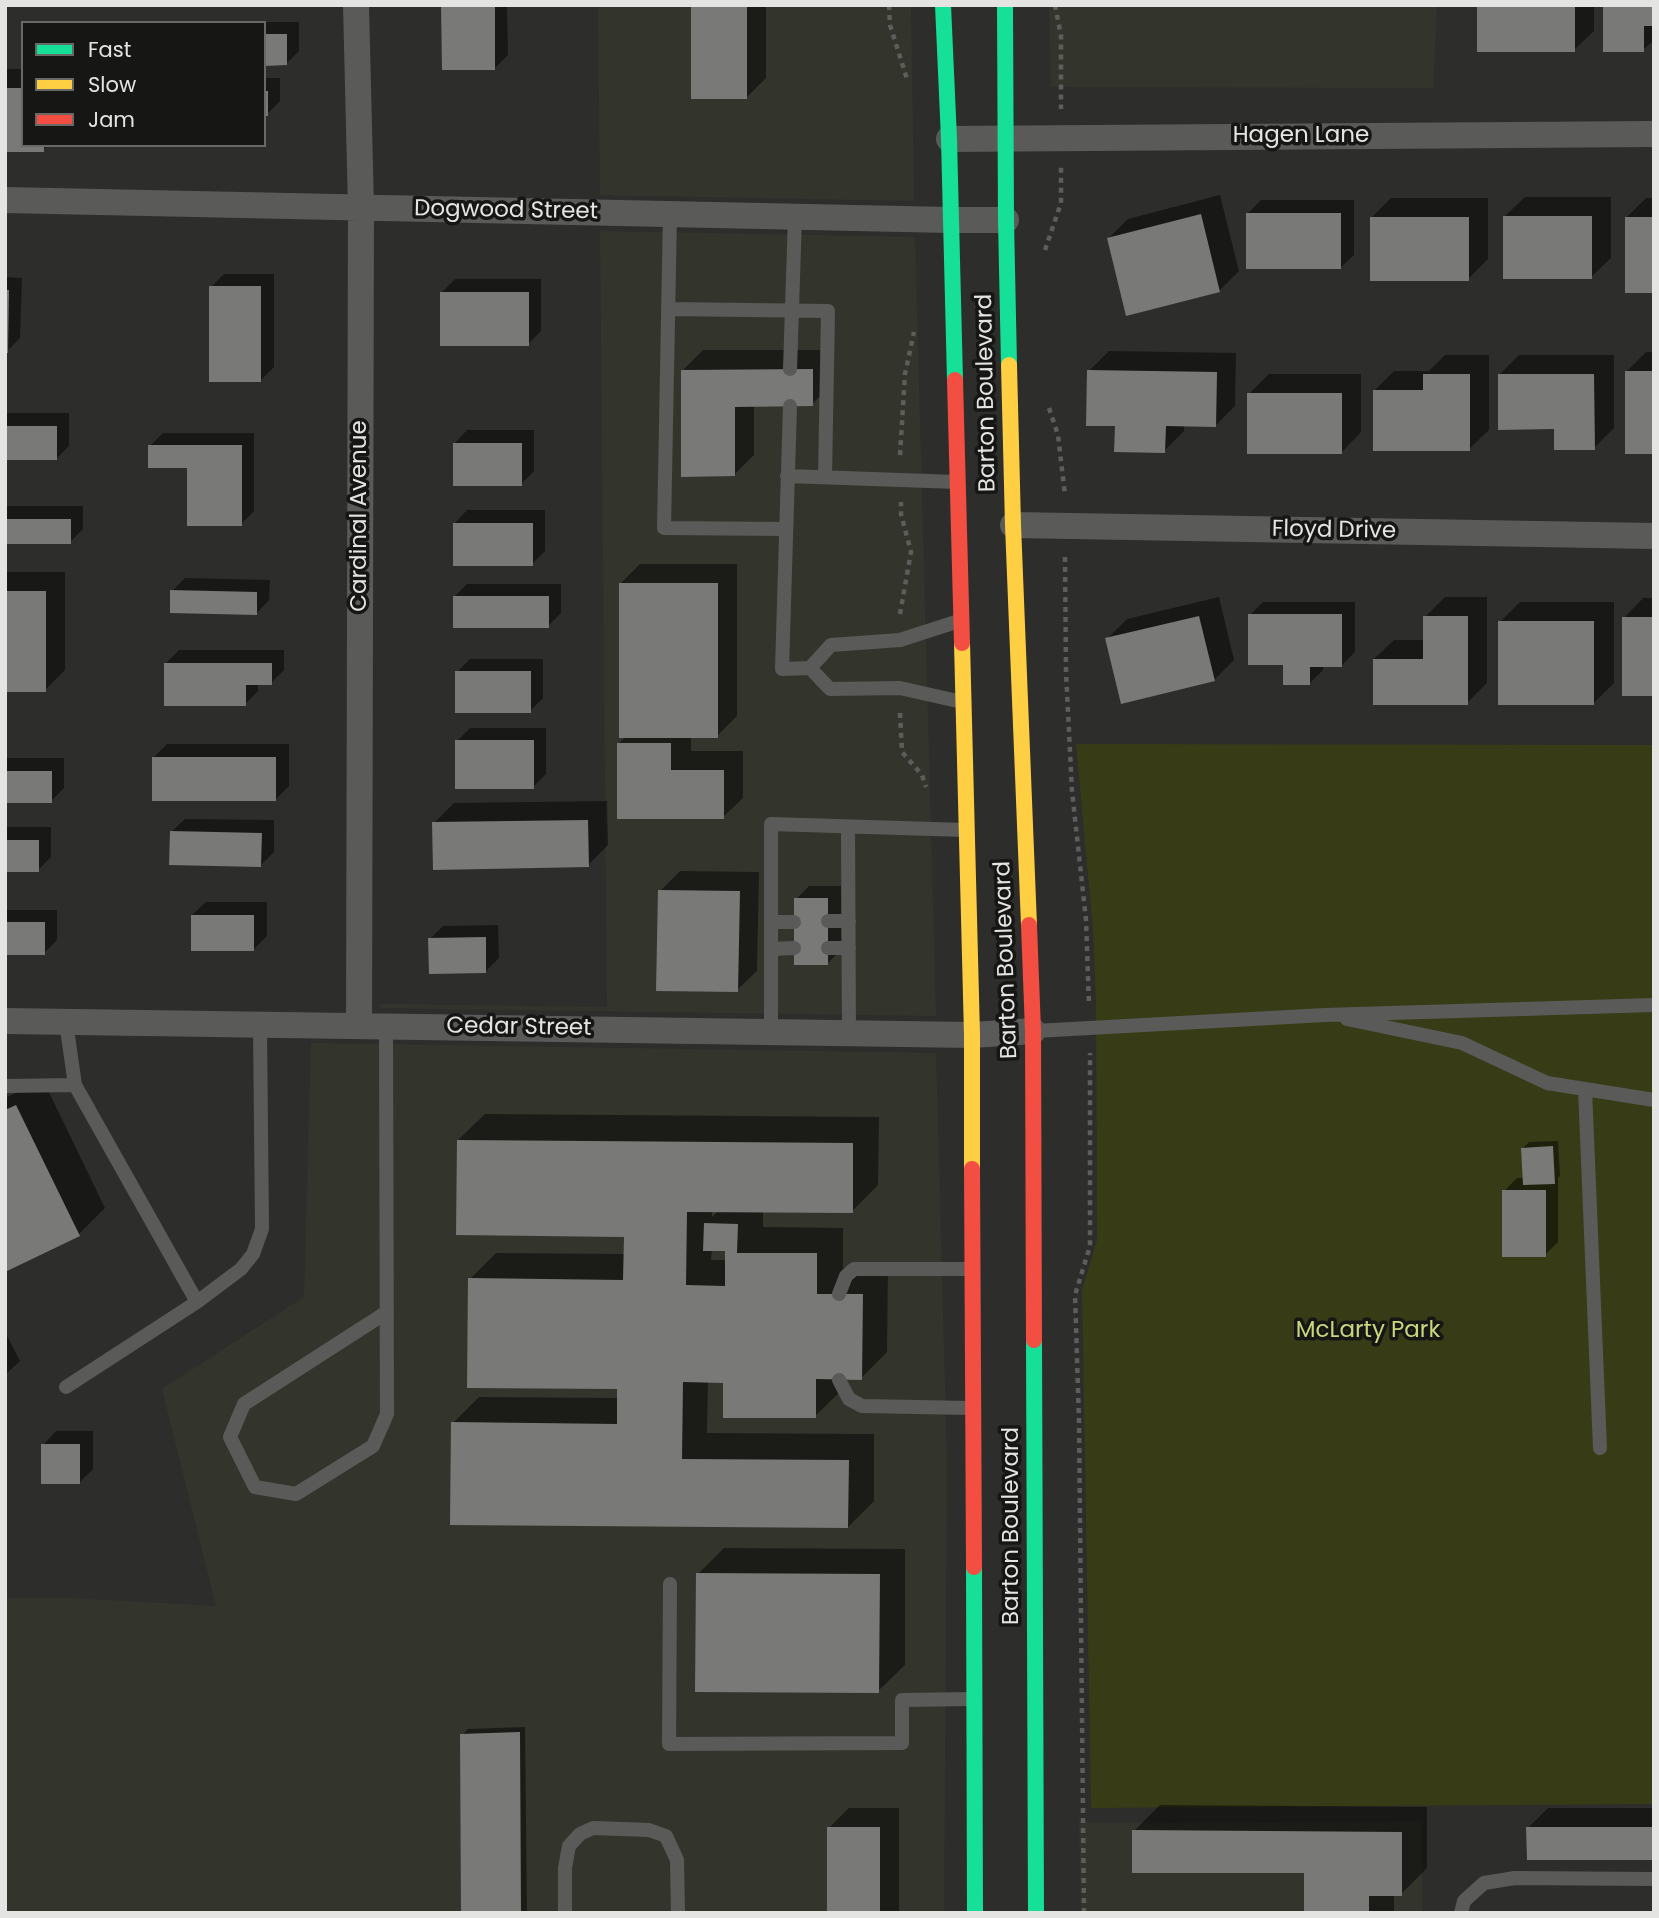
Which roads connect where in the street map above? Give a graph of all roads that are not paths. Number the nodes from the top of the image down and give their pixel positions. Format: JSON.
{"nodes":[{"id":1,"x":356,"y":5,"type":"edge"},
{"id":2,"x":943,"y":5,"type":"edge"},
{"id":3,"x":1005,"y":5,"type":"edge"},
{"id":4,"x":1654,"y":134,"type":"edge"},
{"id":5,"x":1007,"y":138,"type":"junction"},
{"id":6,"x":948,"y":139,"type":"junction"},
{"id":7,"x":5,"y":200,"type":"edge"},
{"id":8,"x":361,"y":208,"type":"junction"},
{"id":9,"x":670,"y":215,"type":"junction"},
{"id":10,"x":795,"y":217,"type":"junction"},
{"id":11,"x":950,"y":220,"type":"junction"},
{"id":12,"x":1006,"y":220,"type":"junction"},
{"id":13,"x":668,"y":309,"type":"junction"},
{"id":14,"x":792,"y":311,"type":"junction"},
{"id":15,"x":790,"y":369,"type":"dead end"},
{"id":16,"x":790,"y":406,"type":"dead end"},
{"id":17,"x":787,"y":476,"type":"junction"},
{"id":18,"x":825,"y":477,"type":"junction"},
{"id":19,"x":957,"y":482,"type":"junction"},
{"id":20,"x":1013,"y":525,"type":"junction"},
{"id":21,"x":786,"y":528,"type":"junction"},
{"id":22,"x":1654,"y":536,"type":"edge"},
{"id":23,"x":961,"y":621,"type":"junction"},
{"id":24,"x":810,"y":668,"type":"junction"},
{"id":25,"x":963,"y":702,"type":"junction"},
{"id":26,"x":848,"y":827,"type":"junction"},
{"id":27,"x":966,"y":830,"type":"junction"},
{"id":28,"x":828,"y":921,"type":"dead end"},
{"id":29,"x":849,"y":921,"type":"junction"},
{"id":30,"x":771,"y":922,"type":"junction"},
{"id":31,"x":794,"y":922,"type":"dead end"},
{"id":32,"x":794,"y":948,"type":"dead end"},
{"id":33,"x":828,"y":948,"type":"dead end"},
{"id":34,"x":849,"y":948,"type":"junction"},
{"id":35,"x":771,"y":949,"type":"junction"},
{"id":36,"x":1654,"y":1005,"type":"edge"},
{"id":37,"x":1325,"y":1015,"type":"junction"},
{"id":38,"x":5,"y":1021,"type":"edge"},
{"id":39,"x":66,"y":1022,"type":"junction"},
{"id":40,"x":260,"y":1025,"type":"junction"},
{"id":41,"x":359,"y":1026,"type":"junction"},
{"id":42,"x":386,"y":1026,"type":"junction"},
{"id":43,"x":1033,"y":1031,"type":"junction"},
{"id":44,"x":771,"y":1032,"type":"junction"},
{"id":45,"x":849,"y":1033,"type":"junction"},
{"id":46,"x":972,"y":1035,"type":"junction"},
{"id":47,"x":75,"y":1085,"type":"junction"},
{"id":48,"x":5,"y":1086,"type":"edge"},
{"id":49,"x":1584,"y":1089,"type":"junction"},
{"id":50,"x":1654,"y":1100,"type":"edge"},
{"id":51,"x":972,"y":1269,"type":"junction"},
{"id":52,"x":839,"y":1294,"type":"dead end"},
{"id":53,"x":197,"y":1302,"type":"junction"},
{"id":54,"x":387,"y":1312,"type":"junction"},
{"id":55,"x":839,"y":1380,"type":"dead end"},
{"id":56,"x":66,"y":1387,"type":"dead end"},
{"id":57,"x":973,"y":1408,"type":"junction"},
{"id":58,"x":1600,"y":1448,"type":"dead end"},
{"id":59,"x":670,"y":1584,"type":"dead end"},
{"id":60,"x":974,"y":1699,"type":"junction"},
{"id":61,"x":1654,"y":1879,"type":"edge"},
{"id":62,"x":565,"y":1913,"type":"edge"},
{"id":63,"x":678,"y":1913,"type":"edge"},
{"id":64,"x":975,"y":1913,"type":"edge"},
{"id":65,"x":1036,"y":1913,"type":"edge"},
{"id":66,"x":1461,"y":1913,"type":"edge"}],
"edges":[{"from":1,"to":8,"type":"street","name":"Cardinal Avenue"},
{"from":2,"to":6,"type":"main road","name":"Barton Boulevard"},
{"from":3,"to":5,"type":"main road","name":"Barton Boulevard"},
{"from":4,"to":5,"type":"street","name":"Hagen Lane"},
{"from":5,"to":6,"type":"street","name":"Hagen Lane"},
{"from":5,"to":12,"type":"main road","name":"Barton Boulevard"},
{"from":6,"to":11,"type":"main road","name":"Barton Boulevard"},
{"from":7,"to":8,"type":"street","name":"Dogwood Street"},
{"from":8,"to":9,"type":"street","name":"Dogwood Street"},
{"from":8,"to":41,"type":"street","name":"Cardinal Avenue"},
{"from":9,"to":10,"type":"street","name":"Dogwood Street"},
{"from":9,"to":13,"type":"lane"},
{"from":10,"to":11,"type":"street","name":"Dogwood Street"},
{"from":10,"to":14,"type":"lane"},
{"from":11,"to":12,"type":"street","name":"Dogwood Street"},
{"from":11,"to":19,"type":"main road","name":"Barton Boulevard"},
{"from":12,"to":20,"type":"main road","name":"Barton Boulevard"},
{"from":13,"to":14,"type":"lane"},
{"from":13,"to":21,"type":"lane"},
{"from":14,"to":15,"type":"lane"},
{"from":14,"to":18,"type":"lane"},
{"from":16,"to":17,"type":"lane"},
{"from":17,"to":18,"type":"lane"},
{"from":17,"to":21,"type":"lane"},
{"from":18,"to":19,"type":"lane"},
{"from":19,"to":23,"type":"main road","name":"Barton Boulevard"},
{"from":20,"to":22,"type":"street","name":"Floyd Drive"},
{"from":20,"to":43,"type":"main road","name":"Barton Boulevard"},
{"from":21,"to":24,"type":"lane"},
{"from":23,"to":24,"type":"lane"},
{"from":23,"to":25,"type":"main road","name":"Barton Boulevard"},
{"from":24,"to":25,"type":"lane"},
{"from":25,"to":27,"type":"main road","name":"Barton Boulevard"},
{"from":26,"to":27,"type":"lane"},
{"from":26,"to":29,"type":"lane"},
{"from":26,"to":30,"type":"lane"},
{"from":27,"to":46,"type":"main road","name":"Barton Boulevard"},
{"from":28,"to":29,"type":"lane"},
{"from":29,"to":34,"type":"lane"},
{"from":30,"to":31,"type":"lane"},
{"from":30,"to":35,"type":"lane"},
{"from":32,"to":35,"type":"lane"},
{"from":33,"to":34,"type":"lane"},
{"from":34,"to":45,"type":"lane"},
{"from":35,"to":44,"type":"lane"},
{"from":36,"to":37,"type":"lane"},
{"from":37,"to":43,"type":"lane"},
{"from":37,"to":49,"type":"lane"},
{"from":38,"to":39,"type":"street","name":"Cedar Street"},
{"from":39,"to":40,"type":"street","name":"Cedar Street"},
{"from":39,"to":47,"type":"lane"},
{"from":40,"to":41,"type":"street","name":"Cedar Street"},
{"from":40,"to":53,"type":"lane"},
{"from":41,"to":42,"type":"street","name":"Cedar Street"},
{"from":42,"to":44,"type":"street","name":"Cedar Street"},
{"from":42,"to":54,"type":"lane"},
{"from":43,"to":46,"type":"street","name":"Cedar Street"},
{"from":43,"to":65,"type":"main road","name":"Barton Boulevard"},
{"from":44,"to":45,"type":"street","name":"Cedar Street"},
{"from":45,"to":46,"type":"street","name":"Cedar Street"},
{"from":46,"to":51,"type":"main road","name":"Barton Boulevard"},
{"from":47,"to":48,"type":"lane"},
{"from":47,"to":53,"type":"lane"},
{"from":49,"to":50,"type":"lane"},
{"from":49,"to":58,"type":"lane"},
{"from":51,"to":52,"type":"lane"},
{"from":51,"to":57,"type":"main road","name":"Barton Boulevard"},
{"from":53,"to":56,"type":"lane"},
{"from":54,"to":54,"type":"lane"},
{"from":55,"to":57,"type":"lane"},
{"from":57,"to":60,"type":"main road","name":"Barton Boulevard"},
{"from":59,"to":60,"type":"lane"},
{"from":60,"to":64,"type":"main road","name":"Barton Boulevard"},
{"from":61,"to":66,"type":"lane"},
{"from":62,"to":63,"type":"lane"}]}
